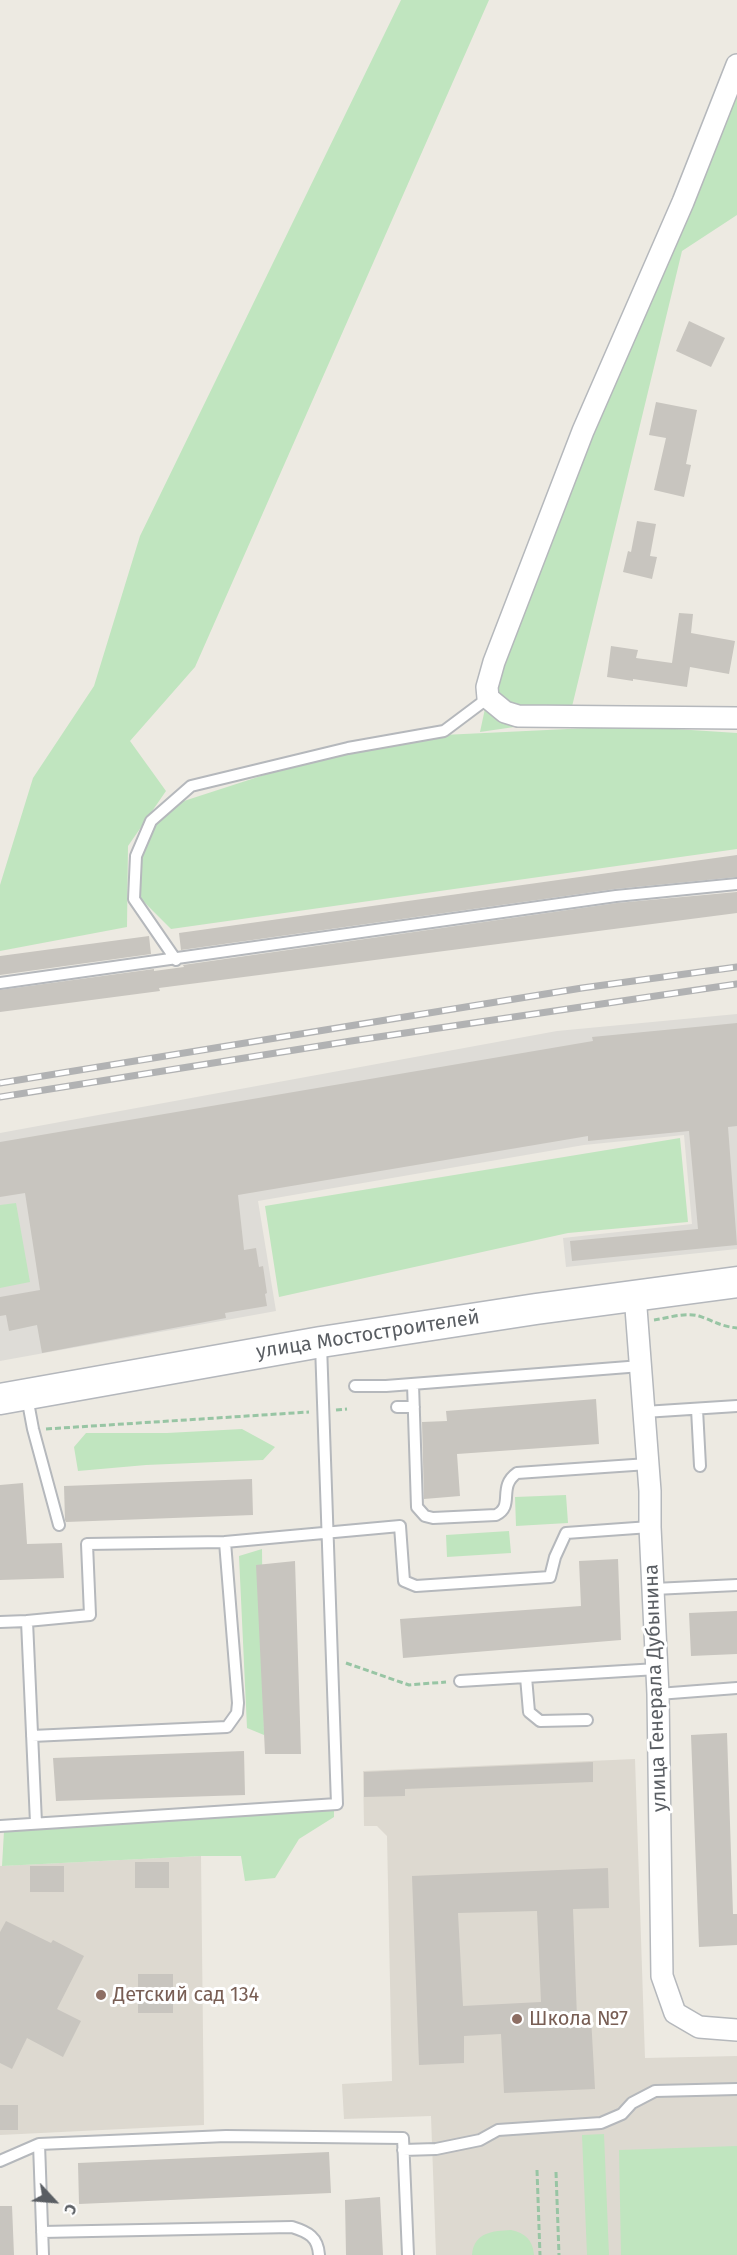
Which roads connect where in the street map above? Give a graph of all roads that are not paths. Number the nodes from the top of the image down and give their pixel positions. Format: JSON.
{"nodes":[{"id":1,"x":737,"y":65,"type":"edge"},
{"id":2,"x":488,"y":698,"type":"junction"},
{"id":3,"x":737,"y":717,"type":"edge"},
{"id":4,"x":737,"y":884,"type":"edge"},
{"id":5,"x":176,"y":960,"type":"junction"},
{"id":6,"x":0,"y":983,"type":"edge"},
{"id":7,"x":737,"y":1282,"type":"edge"},
{"id":8,"x":636,"y":1309,"type":"junction"},
{"id":9,"x":321,"y":1341,"type":"junction"},
{"id":10,"x":641,"y":1366,"type":"junction"},
{"id":11,"x":413,"y":1384,"type":"junction"},
{"id":12,"x":355,"y":1386,"type":"dead end"},
{"id":13,"x":13,"y":1397,"type":"edge"},
{"id":14,"x":737,"y":1406,"type":"edge"},
{"id":15,"x":397,"y":1407,"type":"dead end"},
{"id":16,"x":414,"y":1407,"type":"junction"},
{"id":17,"x":697,"y":1409,"type":"junction"},
{"id":18,"x":644,"y":1412,"type":"junction"},
{"id":19,"x":648,"y":1464,"type":"junction"},
{"id":20,"x":700,"y":1466,"type":"dead end"},
{"id":21,"x":59,"y":1525,"type":"dead end"},
{"id":22,"x":650,"y":1527,"type":"junction"},
{"id":23,"x":328,"y":1533,"type":"junction"},
{"id":24,"x":225,"y":1542,"type":"junction"},
{"id":25,"x":737,"y":1585,"type":"edge"},
{"id":26,"x":654,"y":1589,"type":"junction"},
{"id":27,"x":27,"y":1621,"type":"junction"},
{"id":28,"x":0,"y":1622,"type":"edge"},
{"id":29,"x":657,"y":1669,"type":"junction"},
{"id":30,"x":526,"y":1677,"type":"junction"},
{"id":31,"x":460,"y":1682,"type":"road end"},
{"id":32,"x":737,"y":1688,"type":"edge"},
{"id":33,"x":658,"y":1694,"type":"junction"},
{"id":34,"x":587,"y":1720,"type":"dead end"},
{"id":35,"x":32,"y":1736,"type":"junction"},
{"id":36,"x":36,"y":1823,"type":"junction"},
{"id":37,"x":0,"y":1826,"type":"edge"},
{"id":38,"x":737,"y":2030,"type":"edge"},
{"id":39,"x":737,"y":2090,"type":"edge"},
{"id":40,"x":39,"y":2144,"type":"junction"},
{"id":41,"x":403,"y":2151,"type":"junction"},
{"id":42,"x":0,"y":2161,"type":"edge"},
{"id":43,"x":42,"y":2232,"type":"junction"},
{"id":44,"x":43,"y":2255,"type":"edge"},
{"id":45,"x":319,"y":2255,"type":"edge"},
{"id":46,"x":408,"y":2255,"type":"edge"}],
"edges":[{"from":1,"to":2,"type":"street"},
{"from":2,"to":3,"type":"street"},
{"from":2,"to":5,"type":"lane"},
{"from":4,"to":5,"type":"lane"},
{"from":5,"to":6,"type":"lane"},
{"from":7,"to":8,"type":"main road","name":"улица Мостостроителей"},
{"from":8,"to":9,"type":"main road","name":"улица Мостостроителей"},
{"from":8,"to":10,"type":"street","name":"улица Генерала Дубынина"},
{"from":9,"to":13,"type":"main road","name":"улица Мостостроителей"},
{"from":9,"to":23,"type":"lane"},
{"from":10,"to":11,"type":"lane"},
{"from":10,"to":18,"type":"street","name":"улица Генерала Дубынина"},
{"from":11,"to":12,"type":"lane"},
{"from":11,"to":16,"type":"lane"},
{"from":13,"to":21,"type":"lane"},
{"from":14,"to":17,"type":"lane"},
{"from":15,"to":16,"type":"lane"},
{"from":16,"to":19,"type":"lane"},
{"from":17,"to":18,"type":"lane"},
{"from":17,"to":20,"type":"lane"},
{"from":18,"to":19,"type":"street","name":"улица Генерала Дубынина"},
{"from":19,"to":22,"type":"street","name":"улица Генерала Дубынина"},
{"from":22,"to":23,"type":"lane"},
{"from":22,"to":26,"type":"street","name":"улица Генерала Дубынина"},
{"from":23,"to":24,"type":"lane"},
{"from":23,"to":36,"type":"lane"},
{"from":24,"to":27,"type":"lane"},
{"from":24,"to":35,"type":"lane"},
{"from":25,"to":26,"type":"lane"},
{"from":26,"to":29,"type":"street","name":"улица Генерала Дубынина"},
{"from":27,"to":28,"type":"lane"},
{"from":27,"to":35,"type":"lane"},
{"from":29,"to":30,"type":"lane"},
{"from":29,"to":33,"type":"street","name":"улица Генерала Дубынина"},
{"from":30,"to":31,"type":"lane"},
{"from":30,"to":34,"type":"lane"},
{"from":32,"to":33,"type":"lane"},
{"from":33,"to":38,"type":"street","name":"улица Генерала Дубынина"},
{"from":35,"to":36,"type":"lane"},
{"from":36,"to":37,"type":"lane"},
{"from":39,"to":41,"type":"lane"},
{"from":40,"to":41,"type":"lane"},
{"from":40,"to":42,"type":"lane"},
{"from":40,"to":43,"type":"lane"},
{"from":41,"to":46,"type":"lane"},
{"from":43,"to":44,"type":"lane"},
{"from":43,"to":45,"type":"lane"}]}
